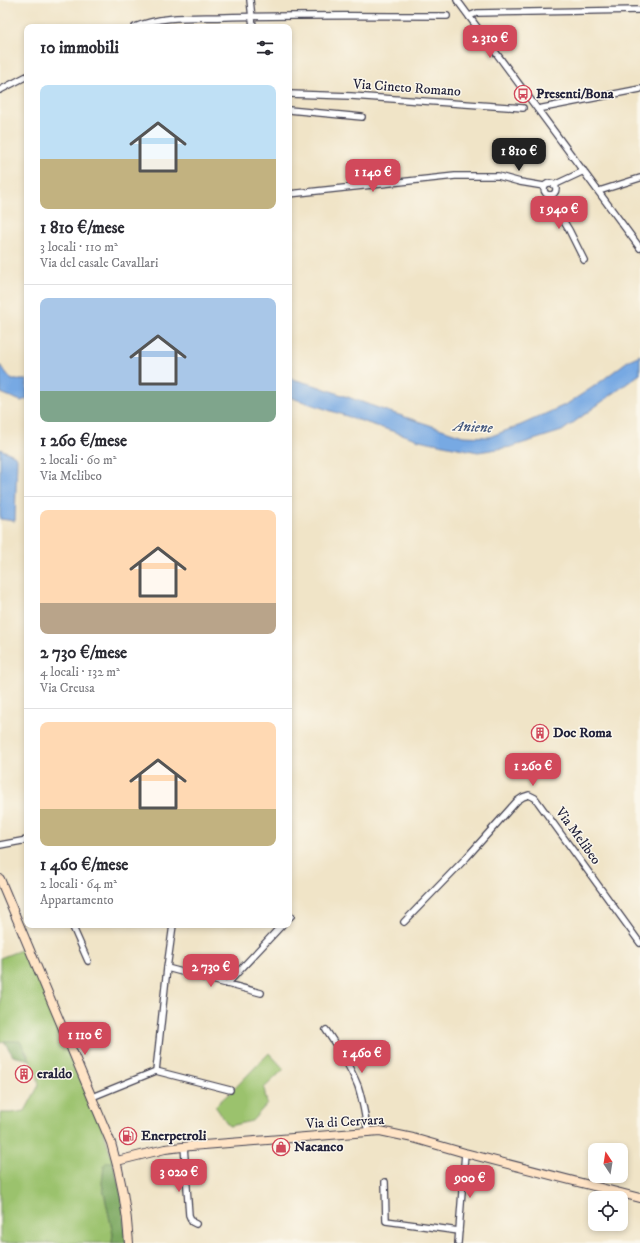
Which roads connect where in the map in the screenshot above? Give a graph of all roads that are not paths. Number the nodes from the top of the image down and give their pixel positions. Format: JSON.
{"nodes":[{"id":1,"x":250,"y":0,"type":"edge"},
{"id":2,"x":457,"y":0,"type":"edge"},
{"id":3,"x":640,"y":10,"type":"edge"},
{"id":4,"x":252,"y":16,"type":"junction"},
{"id":5,"x":447,"y":16,"type":"dead end"},
{"id":6,"x":469,"y":16,"type":"junction"},
{"id":7,"x":142,"y":24,"type":"edge"},
{"id":8,"x":253,"y":24,"type":"edge"},
{"id":9,"x":24,"y":78,"type":"edge"},
{"id":10,"x":640,"y":89,"type":"edge"},
{"id":11,"x":0,"y":90,"type":"edge"},
{"id":12,"x":292,"y":94,"type":"edge"},
{"id":13,"x":523,"y":108,"type":"dead end"},
{"id":14,"x":538,"y":109,"type":"junction"},
{"id":15,"x":292,"y":110,"type":"edge"},
{"id":16,"x":362,"y":117,"type":"dead end"},
{"id":17,"x":584,"y":171,"type":"junction"},
{"id":18,"x":640,"y":178,"type":"edge"},
{"id":19,"x":554,"y":185,"type":"junction"},
{"id":20,"x":544,"y":186,"type":"junction"},
{"id":21,"x":599,"y":191,"type":"junction"},
{"id":22,"x":292,"y":194,"type":"edge"},
{"id":23,"x":550,"y":195,"type":"junction"},
{"id":24,"x":640,"y":248,"type":"edge"},
{"id":25,"x":584,"y":260,"type":"dead end"},
{"id":26,"x":24,"y":841,"type":"edge"},
{"id":27,"x":0,"y":845,"type":"edge"},
{"id":28,"x":0,"y":879,"type":"edge"},
{"id":29,"x":404,"y":922,"type":"dead end"},
{"id":30,"x":73,"y":928,"type":"edge"},
{"id":31,"x":173,"y":928,"type":"edge"},
{"id":32,"x":279,"y":928,"type":"edge"},
{"id":33,"x":640,"y":943,"type":"edge"},
{"id":34,"x":88,"y":961,"type":"dead end"},
{"id":35,"x":167,"y":968,"type":"junction"},
{"id":36,"x":228,"y":984,"type":"junction"},
{"id":37,"x":260,"y":992,"type":"dead end"},
{"id":38,"x":326,"y":1030,"type":"dead end"},
{"id":39,"x":156,"y":1071,"type":"junction"},
{"id":40,"x":230,"y":1090,"type":"dead end"},
{"id":41,"x":92,"y":1097,"type":"junction"},
{"id":42,"x":368,"y":1132,"type":"junction"},
{"id":43,"x":184,"y":1146,"type":"junction"},
{"id":44,"x":465,"y":1153,"type":"junction"},
{"id":45,"x":117,"y":1161,"type":"junction"},
{"id":46,"x":385,"y":1182,"type":"dead end"},
{"id":47,"x":640,"y":1198,"type":"edge"},
{"id":48,"x":196,"y":1224,"type":"dead end"},
{"id":49,"x":459,"y":1231,"type":"junction"},
{"id":50,"x":129,"y":1243,"type":"edge"},
{"id":51,"x":458,"y":1243,"type":"edge"}],
"edges":[{"from":1,"to":4,"type":"street"},
{"from":2,"to":6,"type":"street"},
{"from":3,"to":6,"type":"street"},
{"from":4,"to":5,"type":"street"},
{"from":4,"to":7,"type":"street"},
{"from":4,"to":8,"type":"street"},
{"from":6,"to":14,"type":"street"},
{"from":9,"to":11,"type":"street"},
{"from":10,"to":14,"type":"street"},
{"from":12,"to":13,"type":"street","name":"Via Cineto Romano"},
{"from":14,"to":17,"type":"street"},
{"from":15,"to":16,"type":"street"},
{"from":17,"to":19,"type":"street"},
{"from":17,"to":21,"type":"street"},
{"from":18,"to":21,"type":"street"},
{"from":19,"to":20,"type":"street"},
{"from":19,"to":23,"type":"street"},
{"from":20,"to":22,"type":"street"},
{"from":20,"to":23,"type":"street"},
{"from":21,"to":24,"type":"street"},
{"from":23,"to":25,"type":"street"},
{"from":26,"to":27,"type":"street"},
{"from":28,"to":41,"type":"street"},
{"from":29,"to":33,"type":"street","name":"Via Melibeo"},
{"from":30,"to":34,"type":"street"},
{"from":31,"to":35,"type":"street"},
{"from":32,"to":36,"type":"street"},
{"from":35,"to":36,"type":"street"},
{"from":35,"to":39,"type":"street"},
{"from":36,"to":37,"type":"street"},
{"from":38,"to":42,"type":"street"},
{"from":39,"to":40,"type":"street"},
{"from":39,"to":41,"type":"street"},
{"from":41,"to":45,"type":"street"},
{"from":42,"to":43,"type":"street","name":"Via di Cervara"},
{"from":42,"to":44,"type":"street","name":"Via di Cervara"},
{"from":43,"to":45,"type":"street","name":"Via di Cervara"},
{"from":43,"to":48,"type":"street"},
{"from":44,"to":47,"type":"street","name":"Via di Cervara"},
{"from":44,"to":49,"type":"street"},
{"from":45,"to":50,"type":"street"},
{"from":46,"to":49,"type":"street"},
{"from":49,"to":51,"type":"street"}]}
